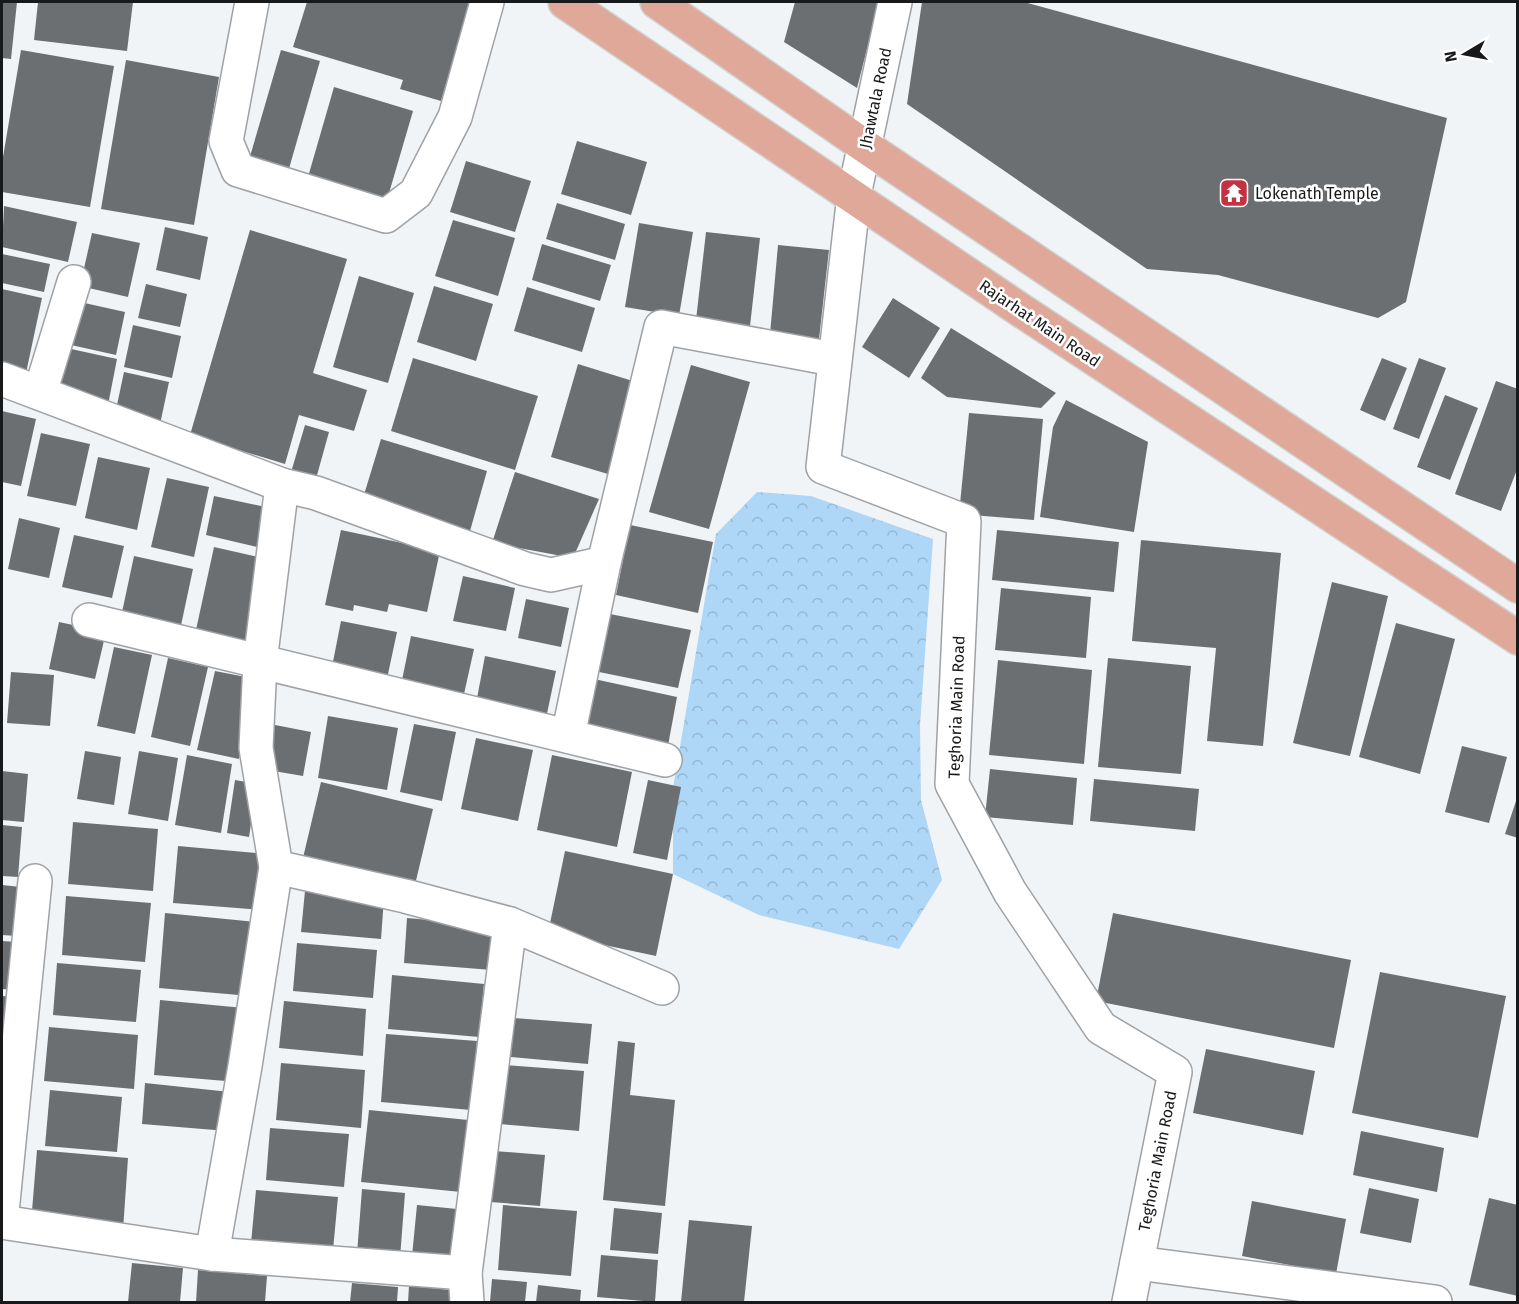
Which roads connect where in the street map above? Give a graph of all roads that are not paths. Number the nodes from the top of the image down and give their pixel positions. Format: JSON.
{"nodes":[{"id":1,"x":252,"y":2,"type":"edge"},
{"id":2,"x":487,"y":2,"type":"edge"},
{"id":3,"x":566,"y":2,"type":"edge"},
{"id":4,"x":657,"y":2,"type":"edge"},
{"id":5,"x":895,"y":2,"type":"edge"},
{"id":6,"x":866,"y":147,"type":"junction"},
{"id":7,"x":854,"y":195,"type":"junction"},
{"id":8,"x":74,"y":282,"type":"dead end"},
{"id":9,"x":833,"y":359,"type":"junction"},
{"id":10,"x":2,"y":379,"type":"edge"},
{"id":11,"x":40,"y":393,"type":"junction"},
{"id":12,"x":282,"y":485,"type":"junction"},
{"id":13,"x":604,"y":563,"type":"junction"},
{"id":14,"x":1518,"y":586,"type":"edge"},
{"id":15,"x":89,"y":620,"type":"dead end"},
{"id":16,"x":1518,"y":638,"type":"edge"},
{"id":17,"x":260,"y":662,"type":"junction"},
{"id":18,"x":568,"y":736,"type":"junction"},
{"id":19,"x":665,"y":760,"type":"dead end"},
{"id":20,"x":276,"y":867,"type":"junction"},
{"id":21,"x":35,"y":882,"type":"dead end"},
{"id":22,"x":510,"y":924,"type":"junction"},
{"id":23,"x":662,"y":988,"type":"dead end"},
{"id":24,"x":2,"y":1212,"type":"edge"},
{"id":25,"x":2,"y":1222,"type":"edge"},
{"id":26,"x":212,"y":1254,"type":"junction"},
{"id":27,"x":1137,"y":1263,"type":"junction"},
{"id":28,"x":466,"y":1288,"type":"edge"},
{"id":29,"x":1129,"y":1302,"type":"edge"},
{"id":30,"x":1435,"y":1302,"type":"edge"}],
"edges":[{"from":1,"to":2,"type":"street"},
{"from":3,"to":7,"type":"main road","name":"Rajarhat Main Road"},
{"from":4,"to":6,"type":"main road"},
{"from":5,"to":6,"type":"street","name":"Jhawtala Road"},
{"from":6,"to":7,"type":"street","name":"Jhawtala Road"},
{"from":6,"to":14,"type":"main road"},
{"from":7,"to":9,"type":"street","name":"Teghoria Main Road"},
{"from":7,"to":16,"type":"main road","name":"Rajarhat Main Road"},
{"from":8,"to":11,"type":"street"},
{"from":9,"to":13,"type":"street"},
{"from":9,"to":27,"type":"street","name":"Teghoria Main Road"},
{"from":10,"to":11,"type":"street"},
{"from":11,"to":12,"type":"street"},
{"from":12,"to":13,"type":"street"},
{"from":12,"to":17,"type":"street"},
{"from":13,"to":18,"type":"street"},
{"from":15,"to":17,"type":"street"},
{"from":17,"to":18,"type":"street"},
{"from":17,"to":20,"type":"street"},
{"from":18,"to":19,"type":"street"},
{"from":20,"to":22,"type":"street"},
{"from":20,"to":26,"type":"street"},
{"from":21,"to":24,"type":"street"},
{"from":22,"to":23,"type":"street"},
{"from":22,"to":28,"type":"street"},
{"from":25,"to":26,"type":"street"},
{"from":26,"to":28,"type":"street"},
{"from":27,"to":29,"type":"street","name":"Teghoria Main Road"},
{"from":27,"to":30,"type":"street"}]}
